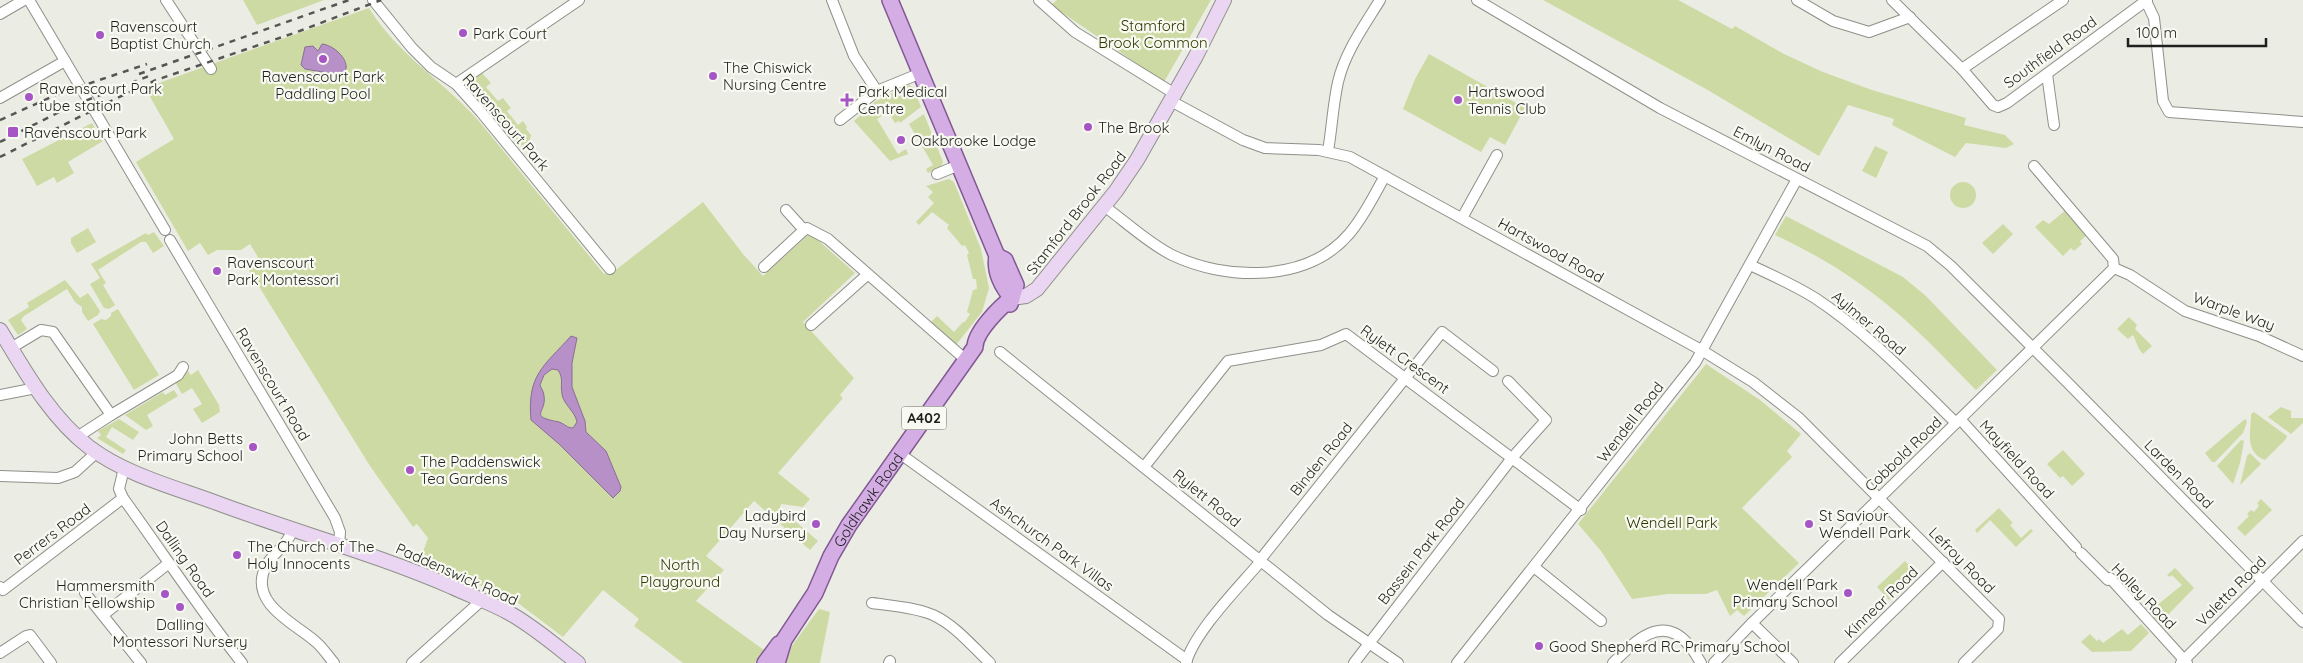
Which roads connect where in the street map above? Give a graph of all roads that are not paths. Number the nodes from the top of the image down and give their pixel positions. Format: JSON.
{"nodes":[{"id":1,"x":24,"y":0,"type":"edge"},
{"id":2,"x":28,"y":0,"type":"edge"},
{"id":3,"x":373,"y":0,"type":"edge"},
{"id":4,"x":579,"y":0,"type":"edge"},
{"id":5,"x":832,"y":0,"type":"edge"},
{"id":6,"x":890,"y":0,"type":"edge"},
{"id":7,"x":1224,"y":0,"type":"edge"},
{"id":8,"x":1380,"y":0,"type":"edge"},
{"id":9,"x":1477,"y":0,"type":"edge"},
{"id":10,"x":1797,"y":0,"type":"edge"},
{"id":11,"x":1908,"y":0,"type":"edge"},
{"id":12,"x":2063,"y":0,"type":"edge"},
{"id":13,"x":2147,"y":0,"type":"edge"},
{"id":14,"x":1046,"y":2,"type":"edge"},
{"id":15,"x":168,"y":3,"type":"edge"},
{"id":16,"x":1895,"y":3,"type":"edge"},
{"id":17,"x":0,"y":14,"type":"edge"},
{"id":18,"x":1910,"y":18,"type":"junction"},
{"id":19,"x":64,"y":61,"type":"junction"},
{"id":20,"x":1962,"y":68,"type":"junction"},
{"id":21,"x":211,"y":69,"type":"dead end"},
{"id":22,"x":920,"y":73,"type":"junction"},
{"id":23,"x":2046,"y":74,"type":"junction"},
{"id":24,"x":456,"y":84,"type":"junction"},
{"id":25,"x":877,"y":91,"type":"junction"},
{"id":26,"x":0,"y":98,"type":"edge"},
{"id":27,"x":1173,"y":98,"type":"junction"},
{"id":28,"x":840,"y":120,"type":"dead end"},
{"id":29,"x":2303,"y":122,"type":"edge"},
{"id":30,"x":2054,"y":125,"type":"dead end"},
{"id":31,"x":1328,"y":151,"type":"junction"},
{"id":32,"x":1497,"y":155,"type":"dead end"},
{"id":33,"x":959,"y":165,"type":"junction"},
{"id":34,"x":2034,"y":166,"type":"dead end"},
{"id":35,"x":937,"y":174,"type":"dead end"},
{"id":36,"x":1385,"y":176,"type":"junction"},
{"id":37,"x":1797,"y":179,"type":"junction"},
{"id":38,"x":1104,"y":206,"type":"junction"},
{"id":39,"x":786,"y":210,"type":"dead end"},
{"id":40,"x":1462,"y":218,"type":"junction"},
{"id":41,"x":164,"y":230,"type":"dead end"},
{"id":42,"x":804,"y":230,"type":"junction"},
{"id":43,"x":170,"y":240,"type":"dead end"},
{"id":44,"x":1750,"y":265,"type":"junction"},
{"id":45,"x":764,"y":267,"type":"dead end"},
{"id":46,"x":2114,"y":268,"type":"junction"},
{"id":47,"x":610,"y":269,"type":"dead end"},
{"id":48,"x":867,"y":275,"type":"junction"},
{"id":49,"x":1012,"y":298,"type":"junction"},
{"id":50,"x":811,"y":325,"type":"dead end"},
{"id":51,"x":0,"y":330,"type":"edge"},
{"id":52,"x":11,"y":348,"type":"junction"},
{"id":53,"x":2033,"y":348,"type":"junction"},
{"id":54,"x":1702,"y":351,"type":"junction"},
{"id":55,"x":1000,"y":352,"type":"dead end"},
{"id":56,"x":2303,"y":356,"type":"edge"},
{"id":57,"x":966,"y":360,"type":"junction"},
{"id":58,"x":183,"y":367,"type":"dead end"},
{"id":59,"x":1493,"y":371,"type":"dead end"},
{"id":60,"x":1406,"y":378,"type":"junction"},
{"id":61,"x":1508,"y":381,"type":"dead end"},
{"id":62,"x":36,"y":388,"type":"junction"},
{"id":63,"x":0,"y":395,"type":"edge"},
{"id":64,"x":112,"y":415,"type":"junction"},
{"id":65,"x":1958,"y":421,"type":"junction"},
{"id":66,"x":77,"y":437,"type":"junction"},
{"id":67,"x":96,"y":452,"type":"junction"},
{"id":68,"x":899,"y":453,"type":"junction"},
{"id":69,"x":1512,"y":458,"type":"junction"},
{"id":70,"x":1144,"y":467,"type":"junction"},
{"id":71,"x":124,"y":468,"type":"junction"},
{"id":72,"x":0,"y":476,"type":"edge"},
{"id":73,"x":123,"y":498,"type":"junction"},
{"id":74,"x":1879,"y":499,"type":"junction"},
{"id":75,"x":1581,"y":510,"type":"junction"},
{"id":76,"x":292,"y":531,"type":"junction"},
{"id":77,"x":2303,"y":540,"type":"edge"},
{"id":78,"x":339,"y":546,"type":"junction"},
{"id":79,"x":2079,"y":550,"type":"joint"},
{"id":80,"x":1261,"y":560,"type":"junction"},
{"id":81,"x":169,"y":562,"type":"junction"},
{"id":82,"x":1943,"y":562,"type":"junction"},
{"id":83,"x":1534,"y":567,"type":"junction"},
{"id":84,"x":2263,"y":581,"type":"junction"},
{"id":85,"x":1,"y":590,"type":"edge"},
{"id":86,"x":85,"y":593,"type":"dead end"},
{"id":87,"x":482,"y":600,"type":"junction"},
{"id":88,"x":872,"y":604,"type":"dead end"},
{"id":89,"x":103,"y":615,"type":"junction"},
{"id":90,"x":1601,"y":621,"type":"dead end"},
{"id":91,"x":2303,"y":622,"type":"edge"},
{"id":92,"x":1752,"y":623,"type":"junction"},
{"id":93,"x":784,"y":640,"type":"junction"},
{"id":94,"x":1368,"y":642,"type":"junction"},
{"id":95,"x":0,"y":653,"type":"edge"},
{"id":96,"x":1187,"y":662,"type":"edge"},
{"id":97,"x":2184,"y":662,"type":"edge"},
{"id":98,"x":51,"y":663,"type":"edge"},
{"id":99,"x":141,"y":663,"type":"edge"},
{"id":100,"x":242,"y":663,"type":"edge"},
{"id":101,"x":334,"y":663,"type":"edge"},
{"id":102,"x":412,"y":663,"type":"edge"},
{"id":103,"x":578,"y":663,"type":"edge"},
{"id":104,"x":765,"y":663,"type":"edge"},
{"id":105,"x":777,"y":663,"type":"edge"},
{"id":106,"x":990,"y":663,"type":"edge"},
{"id":107,"x":1354,"y":663,"type":"edge"},
{"id":108,"x":1398,"y":663,"type":"edge"},
{"id":109,"x":1457,"y":663,"type":"edge"},
{"id":110,"x":1613,"y":663,"type":"edge"},
{"id":111,"x":1701,"y":663,"type":"edge"},
{"id":112,"x":1714,"y":663,"type":"edge"},
{"id":113,"x":1793,"y":663,"type":"edge"},
{"id":114,"x":1840,"y":663,"type":"edge"},
{"id":115,"x":1964,"y":663,"type":"edge"}],
"edges":[{"from":1,"to":17,"type":"street"},
{"from":2,"to":19,"type":"street"},
{"from":3,"to":24,"type":"street","name":"Ravenscourt Park"},
{"from":4,"to":24,"type":"street"},
{"from":5,"to":25,"type":"street"},
{"from":6,"to":22,"type":"main road"},
{"from":7,"to":27,"type":"main road","name":"Stamford Brook Road"},
{"from":8,"to":31,"type":"street"},
{"from":9,"to":37,"type":"street","name":"Emlyn Road"},
{"from":10,"to":18,"type":"street"},
{"from":11,"to":16,"type":"street"},
{"from":12,"to":20,"type":"street"},
{"from":13,"to":23,"type":"street","name":"Southfield Road"},
{"from":13,"to":29,"type":"street"},
{"from":14,"to":27,"type":"street","name":"Hartswood Road"},
{"from":15,"to":21,"type":"street"},
{"from":16,"to":18,"type":"street"},
{"from":18,"to":20,"type":"street"},
{"from":19,"to":26,"type":"street"},
{"from":19,"to":41,"type":"street"},
{"from":20,"to":23,"type":"street","name":"Southfield Road"},
{"from":22,"to":25,"type":"street"},
{"from":22,"to":33,"type":"main road"},
{"from":23,"to":30,"type":"street"},
{"from":24,"to":47,"type":"street","name":"Ravenscourt Park"},
{"from":25,"to":28,"type":"street"},
{"from":27,"to":31,"type":"street","name":"Hartswood Road"},
{"from":27,"to":38,"type":"main road","name":"Stamford Brook Road"},
{"from":31,"to":36,"type":"street","name":"Hartswood Road"},
{"from":32,"to":40,"type":"street"},
{"from":33,"to":35,"type":"street"},
{"from":33,"to":49,"type":"main road"},
{"from":34,"to":46,"type":"street"},
{"from":36,"to":38,"type":"street"},
{"from":36,"to":40,"type":"street","name":"Hartswood Road"},
{"from":37,"to":44,"type":"street","name":"Wendell Road"},
{"from":37,"to":53,"type":"street","name":"Emlyn Road"},
{"from":38,"to":49,"type":"main road","name":"Stamford Brook Road"},
{"from":39,"to":42,"type":"street"},
{"from":40,"to":54,"type":"street","name":"Hartswood Road"},
{"from":42,"to":45,"type":"street"},
{"from":42,"to":48,"type":"street"},
{"from":43,"to":78,"type":"street","name":"Ravenscourt Road"},
{"from":44,"to":54,"type":"street","name":"Wendell Road"},
{"from":44,"to":65,"type":"street","name":"Aylmer Road"},
{"from":46,"to":53,"type":"street","name":"Cobbold Road"},
{"from":46,"to":56,"type":"street","name":"Warple Way"},
{"from":48,"to":50,"type":"street"},
{"from":48,"to":57,"type":"street"},
{"from":49,"to":57,"type":"main road","name":"Goldhawk Road","number":"A402"},
{"from":51,"to":52,"type":"main road"},
{"from":52,"to":62,"type":"main road"},
{"from":52,"to":64,"type":"street"},
{"from":53,"to":65,"type":"street","name":"Cobbold Road"},
{"from":53,"to":84,"type":"street","name":"Larden Road"},
{"from":54,"to":74,"type":"street","name":"Hartswood Road"},
{"from":54,"to":75,"type":"street","name":"Wendell Road"},
{"from":55,"to":70,"type":"street","name":"Rylett Road"},
{"from":57,"to":68,"type":"main road","name":"Goldhawk Road","number":"A402"},
{"from":58,"to":64,"type":"street"},
{"from":59,"to":60,"type":"street","name":"Binden Road"},
{"from":60,"to":69,"type":"street","name":"Rylett Crescent"},
{"from":60,"to":70,"type":"street","name":"Rylett Crescent"},
{"from":60,"to":80,"type":"street","name":"Binden Road"},
{"from":61,"to":69,"type":"street","name":"Bassein Park Road"},
{"from":62,"to":63,"type":"street"},
{"from":62,"to":66,"type":"main road"},
{"from":64,"to":66,"type":"street"},
{"from":65,"to":74,"type":"street","name":"Cobbold Road"},
{"from":65,"to":79,"type":"street","name":"Mayfield Road"},
{"from":66,"to":67,"type":"main road"},
{"from":67,"to":71,"type":"main road"},
{"from":67,"to":72,"type":"street"},
{"from":68,"to":93,"type":"main road","name":"Goldhawk Road","number":"A402"},
{"from":68,"to":96,"type":"street","name":"Ashchurch Park Villas"},
{"from":69,"to":75,"type":"street","name":"Rylett Crescent"},
{"from":69,"to":94,"type":"street","name":"Bassein Park Road"},
{"from":70,"to":80,"type":"street","name":"Rylett Road"},
{"from":71,"to":73,"type":"street"},
{"from":71,"to":76,"type":"main road","name":"Paddenswick Road"},
{"from":73,"to":81,"type":"street","name":"Dalling Road"},
{"from":73,"to":85,"type":"street","name":"Perrers Road"},
{"from":74,"to":82,"type":"street","name":"Lefroy Road"},
{"from":74,"to":92,"type":"street","name":"Cobbold Road"},
{"from":75,"to":83,"type":"street","name":"Wendell Road"},
{"from":76,"to":78,"type":"main road","name":"Paddenswick Road"},
{"from":76,"to":101,"type":"street"},
{"from":77,"to":84,"type":"street","name":"Valetta Road"},
{"from":78,"to":87,"type":"main road","name":"Paddenswick Road"},
{"from":79,"to":97,"type":"street","name":"Holley Road"},
{"from":80,"to":94,"type":"street","name":"Rylett Road"},
{"from":80,"to":96,"type":"street","name":"Binden Road"},
{"from":81,"to":89,"type":"street"},
{"from":81,"to":100,"type":"street","name":"Dalling Road"},
{"from":82,"to":114,"type":"street","name":"Kinnear Road"},
{"from":82,"to":115,"type":"street","name":"Lefroy Road"},
{"from":83,"to":90,"type":"street"},
{"from":83,"to":109,"type":"street","name":"Wendell Road"},
{"from":84,"to":91,"type":"street","name":"Larden Road"},
{"from":84,"to":97,"type":"street","name":"Valetta Road"},
{"from":86,"to":89,"type":"street"},
{"from":87,"to":102,"type":"street"},
{"from":87,"to":103,"type":"main road","name":"Paddenswick Road"},
{"from":88,"to":106,"type":"street"},
{"from":89,"to":99,"type":"street"},
{"from":92,"to":112,"type":"street","name":"Cobbold Road"},
{"from":92,"to":113,"type":"street"},
{"from":93,"to":104,"type":"main road"},
{"from":93,"to":105,"type":"main road","name":"Goldhawk Road","number":"A402"},
{"from":94,"to":107,"type":"street","name":"Bassein Park Road"},
{"from":94,"to":108,"type":"street","name":"Rylett Road"},
{"from":95,"to":98,"type":"street"},
{"from":110,"to":111,"type":"street"}]}
